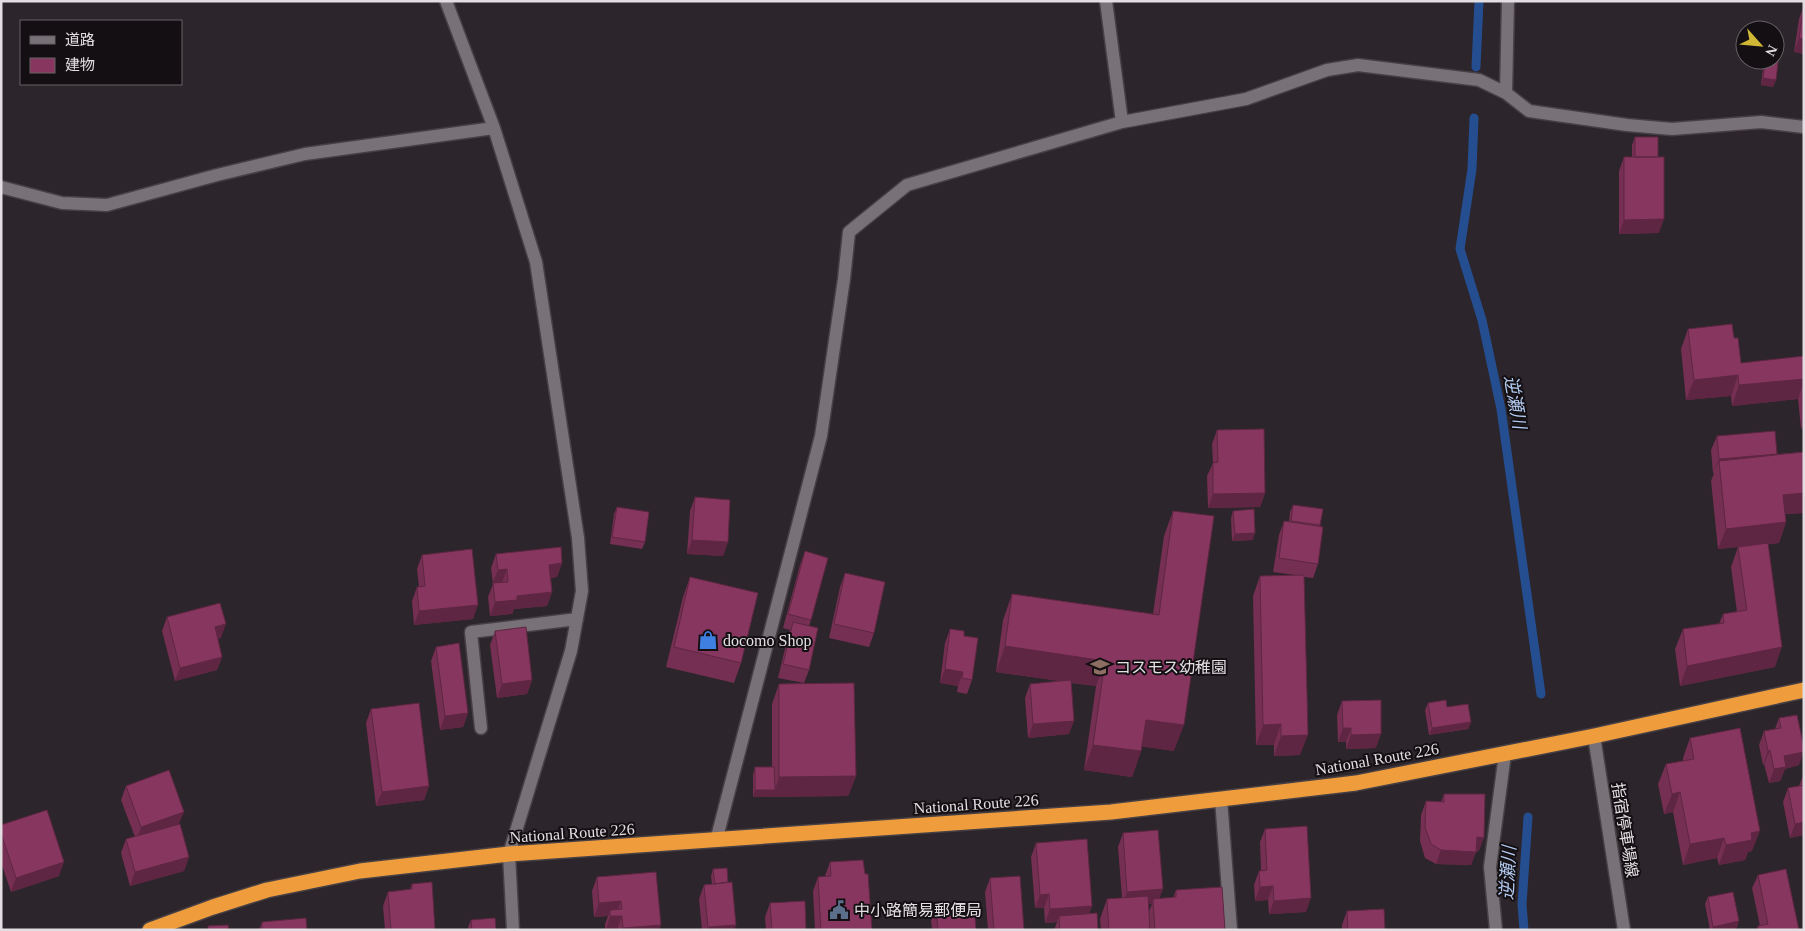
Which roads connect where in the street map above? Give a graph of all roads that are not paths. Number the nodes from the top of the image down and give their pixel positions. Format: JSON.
{"nodes":[{"id":1,"x":446,"y":1,"type":"edge"},
{"id":2,"x":1106,"y":1,"type":"edge"},
{"id":3,"x":1508,"y":1,"type":"edge"},
{"id":4,"x":1506,"y":93,"type":"junction"},
{"id":5,"x":1122,"y":122,"type":"junction"},
{"id":6,"x":1804,"y":127,"type":"edge"},
{"id":7,"x":494,"y":128,"type":"junction"},
{"id":8,"x":1,"y":187,"type":"edge"},
{"id":9,"x":577,"y":619,"type":"junction"},
{"id":10,"x":1804,"y":690,"type":"edge"},
{"id":11,"x":481,"y":728,"type":"dead end"},
{"id":12,"x":1594,"y":736,"type":"junction"},
{"id":13,"x":1504,"y":754,"type":"junction"},
{"id":14,"x":1221,"y":799,"type":"junction"},
{"id":15,"x":716,"y":841,"type":"junction"},
{"id":16,"x":509,"y":854,"type":"junction"},
{"id":17,"x":150,"y":930,"type":"edge"},
{"id":18,"x":513,"y":930,"type":"edge"},
{"id":19,"x":1231,"y":930,"type":"edge"},
{"id":20,"x":1496,"y":930,"type":"edge"},
{"id":21,"x":1624,"y":930,"type":"edge"}],
"edges":[{"from":1,"to":7,"type":"street"},
{"from":2,"to":5,"type":"street"},
{"from":3,"to":4,"type":"street"},
{"from":4,"to":5,"type":"street"},
{"from":4,"to":6,"type":"street"},
{"from":5,"to":15,"type":"street"},
{"from":7,"to":8,"type":"street"},
{"from":7,"to":9,"type":"street"},
{"from":9,"to":11,"type":"street"},
{"from":9,"to":16,"type":"street"},
{"from":10,"to":12,"type":"highway","name":"National Route 226"},
{"from":12,"to":13,"type":"highway","name":"National Route 226"},
{"from":12,"to":21,"type":"street","name":"指宿停車場線"},
{"from":13,"to":14,"type":"highway","name":"National Route 226"},
{"from":13,"to":20,"type":"street"},
{"from":14,"to":15,"type":"highway","name":"National Route 226"},
{"from":14,"to":19,"type":"street"},
{"from":15,"to":16,"type":"highway","name":"National Route 226"},
{"from":16,"to":17,"type":"highway","name":"National Route 226"},
{"from":16,"to":18,"type":"street"}]}
